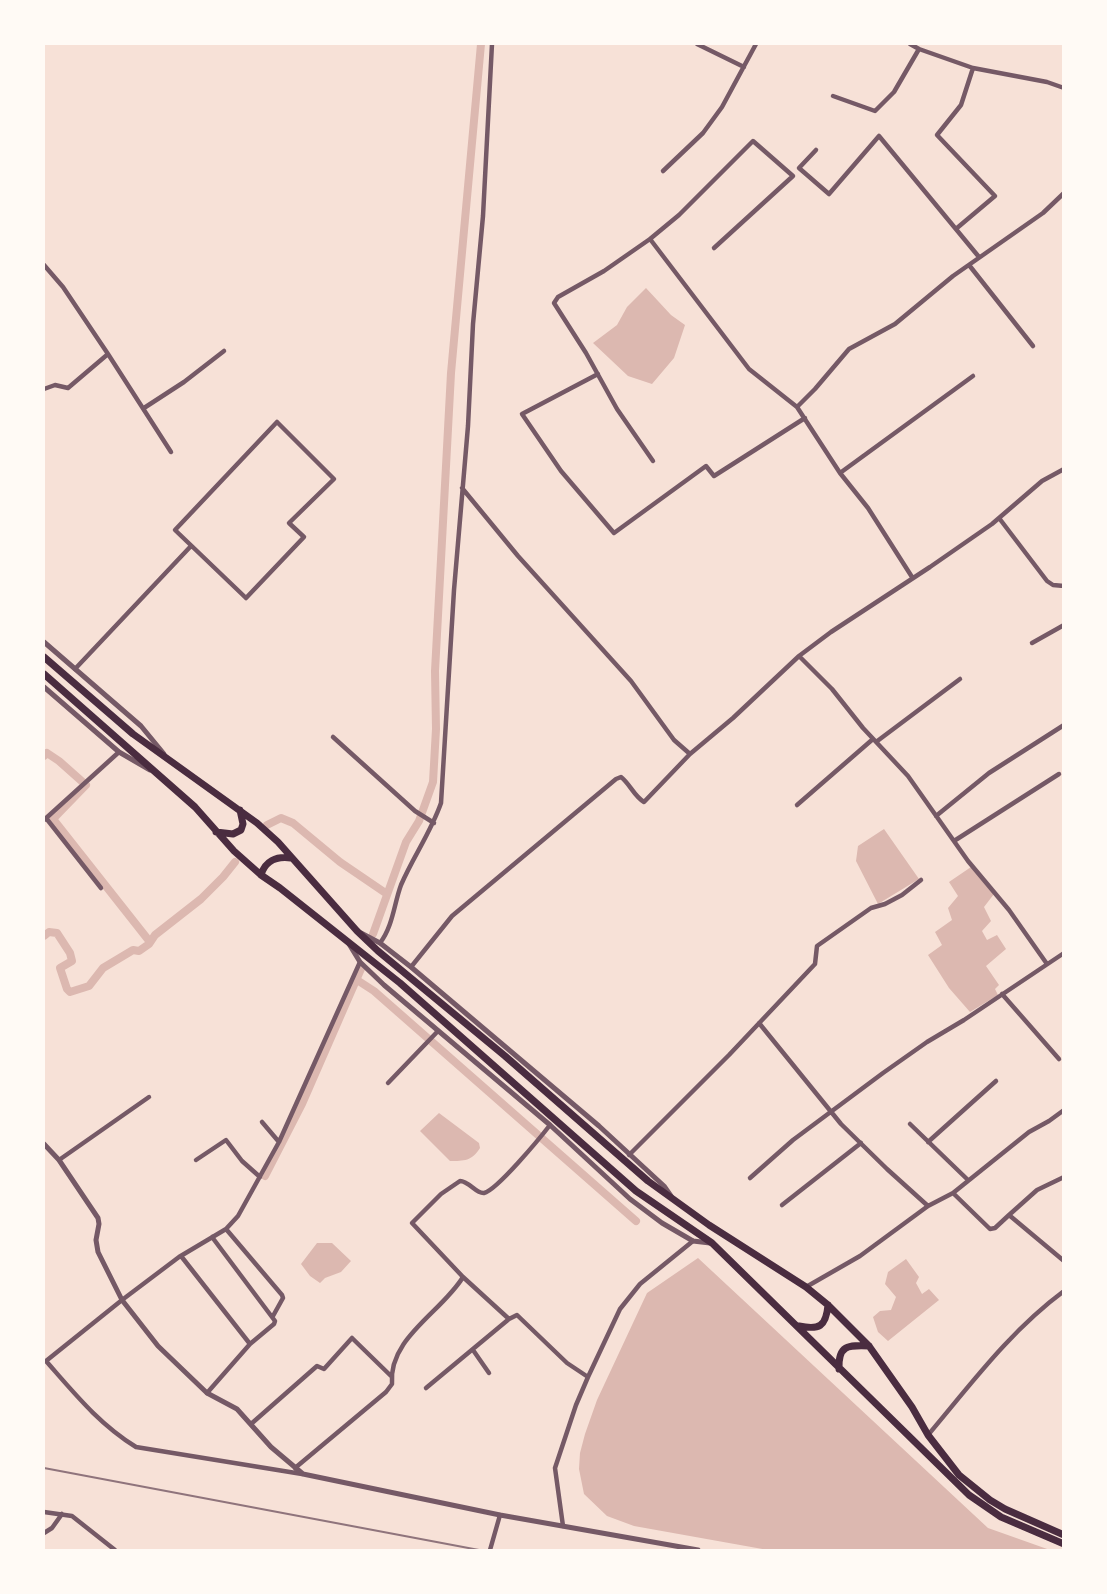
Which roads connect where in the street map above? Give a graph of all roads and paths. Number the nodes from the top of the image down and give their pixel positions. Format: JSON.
{"nodes":[{"id":1,"x":492,"y":44,"type":"edge"},
{"id":2,"x":697,"y":44,"type":"edge"},
{"id":3,"x":756,"y":44,"type":"edge"},
{"id":4,"x":910,"y":44,"type":"edge"},
{"id":5,"x":920,"y":49,"type":"junction"},
{"id":6,"x":744,"y":68,"type":"junction"},
{"id":7,"x":973,"y":68,"type":"junction"},
{"id":8,"x":1064,"y":88,"type":"edge"},
{"id":9,"x":833,"y":96,"type":"dead end"},
{"id":10,"x":816,"y":150,"type":"dead end"},
{"id":11,"x":663,"y":171,"type":"dead end"},
{"id":12,"x":1064,"y":193,"type":"edge"},
{"id":13,"x":957,"y":228,"type":"junction"},
{"id":14,"x":650,"y":239,"type":"junction"},
{"id":15,"x":714,"y":248,"type":"dead end"},
{"id":16,"x":980,"y":257,"type":"junction"},
{"id":17,"x":44,"y":265,"type":"edge"},
{"id":18,"x":969,"y":265,"type":"junction"},
{"id":19,"x":1033,"y":346,"type":"dead end"},
{"id":20,"x":224,"y":351,"type":"dead end"},
{"id":21,"x":108,"y":354,"type":"junction"},
{"id":22,"x":598,"y":374,"type":"junction"},
{"id":23,"x":973,"y":376,"type":"dead end"},
{"id":24,"x":44,"y":389,"type":"edge"},
{"id":25,"x":796,"y":407,"type":"junction"},
{"id":26,"x":144,"y":408,"type":"junction"},
{"id":27,"x":805,"y":418,"type":"junction"},
{"id":28,"x":171,"y":452,"type":"dead end"},
{"id":29,"x":653,"y":461,"type":"dead end"},
{"id":30,"x":1064,"y":469,"type":"edge"},
{"id":31,"x":840,"y":473,"type":"junction"},
{"id":32,"x":462,"y":488,"type":"junction"},
{"id":33,"x":999,"y":518,"type":"junction"},
{"id":34,"x":191,"y":546,"type":"junction"},
{"id":35,"x":912,"y":577,"type":"junction"},
{"id":36,"x":1064,"y":586,"type":"edge"},
{"id":37,"x":1064,"y":625,"type":"edge"},
{"id":38,"x":44,"y":642,"type":"edge"},
{"id":39,"x":1032,"y":643,"type":"dead end"},
{"id":40,"x":799,"y":656,"type":"junction"},
{"id":41,"x":44,"y":657,"type":"edge"},
{"id":42,"x":75,"y":669,"type":"junction"},
{"id":43,"x":44,"y":674,"type":"edge"},
{"id":44,"x":960,"y":679,"type":"dead end"},
{"id":45,"x":44,"y":687,"type":"edge"},
{"id":46,"x":1064,"y":724,"type":"edge"},
{"id":47,"x":333,"y":737,"type":"dead end"},
{"id":48,"x":874,"y":741,"type":"junction"},
{"id":49,"x":118,"y":752,"type":"junction"},
{"id":50,"x":690,"y":754,"type":"junction"},
{"id":51,"x":169,"y":760,"type":"junction"},
{"id":52,"x":156,"y":774,"type":"junction"},
{"id":53,"x":1059,"y":774,"type":"dead end"},
{"id":54,"x":797,"y":805,"type":"dead end"},
{"id":55,"x":240,"y":810,"type":"junction"},
{"id":56,"x":936,"y":816,"type":"junction"},
{"id":57,"x":45,"y":819,"type":"edge"},
{"id":58,"x":433,"y":823,"type":"junction"},
{"id":59,"x":216,"y":832,"type":"junction"},
{"id":60,"x":954,"y":841,"type":"junction"},
{"id":61,"x":291,"y":858,"type":"junction"},
{"id":62,"x":261,"y":875,"type":"junction"},
{"id":63,"x":921,"y":880,"type":"dead end"},
{"id":64,"x":101,"y":888,"type":"dead end"},
{"id":65,"x":357,"y":931,"type":"junction"},
{"id":66,"x":347,"y":940,"type":"junction"},
{"id":67,"x":380,"y":943,"type":"junction"},
{"id":68,"x":1064,"y":953,"type":"edge"},
{"id":69,"x":360,"y":962,"type":"junction"},
{"id":70,"x":1047,"y":964,"type":"junction"},
{"id":71,"x":411,"y":967,"type":"junction"},
{"id":72,"x":1002,"y":994,"type":"junction"},
{"id":73,"x":759,"y":1023,"type":"junction"},
{"id":74,"x":436,"y":1032,"type":"junction"},
{"id":75,"x":1059,"y":1059,"type":"dead end"},
{"id":76,"x":996,"y":1081,"type":"dead end"},
{"id":77,"x":388,"y":1083,"type":"dead end"},
{"id":78,"x":149,"y":1097,"type":"dead end"},
{"id":79,"x":1064,"y":1110,"type":"edge"},
{"id":80,"x":831,"y":1111,"type":"junction"},
{"id":81,"x":262,"y":1122,"type":"dead end"},
{"id":82,"x":910,"y":1124,"type":"dead end"},
{"id":83,"x":550,"y":1125,"type":"junction"},
{"id":84,"x":279,"y":1142,"type":"junction"},
{"id":85,"x":928,"y":1142,"type":"junction"},
{"id":86,"x":861,"y":1143,"type":"junction"},
{"id":87,"x":44,"y":1144,"type":"edge"},
{"id":88,"x":629,"y":1155,"type":"junction"},
{"id":89,"x":59,"y":1160,"type":"junction"},
{"id":90,"x":196,"y":1160,"type":"dead end"},
{"id":91,"x":1064,"y":1177,"type":"edge"},
{"id":92,"x":260,"y":1178,"type":"junction"},
{"id":93,"x":750,"y":1178,"type":"dead end"},
{"id":94,"x":968,"y":1180,"type":"junction"},
{"id":95,"x":953,"y":1193,"type":"junction"},
{"id":96,"x":673,"y":1200,"type":"junction"},
{"id":97,"x":782,"y":1205,"type":"dead end"},
{"id":98,"x":928,"y":1206,"type":"junction"},
{"id":99,"x":1009,"y":1215,"type":"junction"},
{"id":100,"x":226,"y":1229,"type":"junction"},
{"id":101,"x":212,"y":1237,"type":"junction"},
{"id":102,"x":693,"y":1241,"type":"junction"},
{"id":103,"x":712,"y":1243,"type":"junction"},
{"id":104,"x":181,"y":1256,"type":"junction"},
{"id":105,"x":1064,"y":1262,"type":"edge"},
{"id":106,"x":463,"y":1277,"type":"junction"},
{"id":107,"x":806,"y":1287,"type":"junction"},
{"id":108,"x":1064,"y":1291,"type":"edge"},
{"id":109,"x":122,"y":1300,"type":"junction"},
{"id":110,"x":828,"y":1305,"type":"junction"},
{"id":111,"x":273,"y":1316,"type":"junction"},
{"id":112,"x":509,"y":1319,"type":"junction"},
{"id":113,"x":798,"y":1325,"type":"junction"},
{"id":114,"x":250,"y":1344,"type":"junction"},
{"id":115,"x":869,"y":1346,"type":"junction"},
{"id":116,"x":473,"y":1350,"type":"junction"},
{"id":117,"x":45,"y":1363,"type":"edge"},
{"id":118,"x":839,"y":1369,"type":"junction"},
{"id":119,"x":489,"y":1373,"type":"dead end"},
{"id":120,"x":391,"y":1376,"type":"junction"},
{"id":121,"x":588,"y":1377,"type":"junction"},
{"id":122,"x":426,"y":1388,"type":"dead end"},
{"id":123,"x":207,"y":1393,"type":"junction"},
{"id":124,"x":251,"y":1424,"type":"junction"},
{"id":125,"x":928,"y":1435,"type":"junction"},
{"id":126,"x":295,"y":1468,"type":"junction"},
{"id":127,"x":306,"y":1475,"type":"junction"},
{"id":128,"x":44,"y":1512,"type":"edge"},
{"id":129,"x":62,"y":1514,"type":"junction"},
{"id":130,"x":500,"y":1515,"type":"junction"},
{"id":131,"x":563,"y":1526,"type":"junction"},
{"id":132,"x":44,"y":1533,"type":"edge"},
{"id":133,"x":1064,"y":1535,"type":"edge"},
{"id":134,"x":1064,"y":1544,"type":"edge"},
{"id":135,"x":116,"y":1551,"type":"edge"},
{"id":136,"x":490,"y":1551,"type":"edge"},
{"id":137,"x":698,"y":1551,"type":"edge"}],
"edges":[{"from":1,"to":32,"type":"street"},
{"from":2,"to":6,"type":"street"},
{"from":3,"to":6,"type":"street"},
{"from":4,"to":5,"type":"street"},
{"from":5,"to":7,"type":"street"},
{"from":5,"to":9,"type":"street"},
{"from":6,"to":11,"type":"street"},
{"from":7,"to":8,"type":"street"},
{"from":7,"to":13,"type":"street"},
{"from":10,"to":13,"type":"street"},
{"from":12,"to":16,"type":"street"},
{"from":13,"to":16,"type":"street"},
{"from":14,"to":15,"type":"street"},
{"from":14,"to":22,"type":"street"},
{"from":14,"to":25,"type":"street"},
{"from":16,"to":18,"type":"street"},
{"from":17,"to":21,"type":"street"},
{"from":18,"to":19,"type":"street"},
{"from":18,"to":25,"type":"street"},
{"from":20,"to":26,"type":"street"},
{"from":21,"to":24,"type":"street"},
{"from":21,"to":26,"type":"street"},
{"from":22,"to":27,"type":"street"},
{"from":22,"to":29,"type":"street"},
{"from":23,"to":31,"type":"street"},
{"from":25,"to":27,"type":"street"},
{"from":26,"to":28,"type":"street"},
{"from":27,"to":31,"type":"street"},
{"from":30,"to":33,"type":"street"},
{"from":31,"to":35,"type":"street"},
{"from":32,"to":50,"type":"street"},
{"from":32,"to":58,"type":"street"},
{"from":33,"to":35,"type":"street"},
{"from":33,"to":36,"type":"street"},
{"from":34,"to":34,"type":"street"},
{"from":34,"to":42,"type":"street"},
{"from":35,"to":40,"type":"street"},
{"from":37,"to":39,"type":"street"},
{"from":38,"to":42,"type":"street"},
{"from":40,"to":48,"type":"street"},
{"from":40,"to":50,"type":"street"},
{"from":41,"to":51,"type":"main road"},
{"from":42,"to":51,"type":"street"},
{"from":43,"to":52,"type":"main road"},
{"from":44,"to":48,"type":"street"},
{"from":45,"to":49,"type":"street"},
{"from":46,"to":56,"type":"street"},
{"from":47,"to":58,"type":"street"},
{"from":48,"to":54,"type":"street"},
{"from":48,"to":56,"type":"street"},
{"from":49,"to":52,"type":"street"},
{"from":49,"to":57,"type":"street"},
{"from":50,"to":71,"type":"street"},
{"from":51,"to":55,"type":"main road"},
{"from":52,"to":59,"type":"main road"},
{"from":53,"to":60,"type":"street"},
{"from":55,"to":59,"type":"main road"},
{"from":55,"to":61,"type":"main road"},
{"from":56,"to":60,"type":"street"},
{"from":57,"to":64,"type":"street"},
{"from":58,"to":67,"type":"street"},
{"from":59,"to":62,"type":"main road"},
{"from":60,"to":70,"type":"street"},
{"from":61,"to":62,"type":"main road"},
{"from":61,"to":65,"type":"main road"},
{"from":62,"to":66,"type":"main road"},
{"from":63,"to":73,"type":"street"},
{"from":65,"to":67,"type":"street"},
{"from":65,"to":96,"type":"main road"},
{"from":66,"to":69,"type":"street"},
{"from":66,"to":103,"type":"main road"},
{"from":67,"to":71,"type":"street"},
{"from":68,"to":70,"type":"street"},
{"from":69,"to":74,"type":"street"},
{"from":69,"to":84,"type":"street"},
{"from":70,"to":72,"type":"street"},
{"from":71,"to":88,"type":"street"},
{"from":72,"to":75,"type":"street"},
{"from":72,"to":80,"type":"street"},
{"from":73,"to":80,"type":"street"},
{"from":73,"to":88,"type":"street"},
{"from":74,"to":77,"type":"street"},
{"from":74,"to":83,"type":"street"},
{"from":76,"to":85,"type":"street"},
{"from":78,"to":89,"type":"street"},
{"from":79,"to":94,"type":"street"},
{"from":80,"to":86,"type":"street"},
{"from":80,"to":93,"type":"street"},
{"from":81,"to":84,"type":"street"},
{"from":82,"to":85,"type":"street"},
{"from":83,"to":102,"type":"street"},
{"from":83,"to":106,"type":"street"},
{"from":84,"to":92,"type":"street"},
{"from":85,"to":94,"type":"street"},
{"from":86,"to":97,"type":"street"},
{"from":86,"to":98,"type":"street"},
{"from":87,"to":89,"type":"street"},
{"from":88,"to":96,"type":"street"},
{"from":89,"to":109,"type":"street"},
{"from":90,"to":92,"type":"street"},
{"from":91,"to":99,"type":"street"},
{"from":92,"to":100,"type":"street"},
{"from":94,"to":95,"type":"street"},
{"from":95,"to":98,"type":"street"},
{"from":95,"to":99,"type":"street"},
{"from":96,"to":107,"type":"main road"},
{"from":98,"to":107,"type":"street"},
{"from":99,"to":105,"type":"street"},
{"from":100,"to":101,"type":"street"},
{"from":100,"to":111,"type":"street"},
{"from":101,"to":104,"type":"street"},
{"from":101,"to":111,"type":"street"},
{"from":102,"to":103,"type":"street"},
{"from":102,"to":121,"type":"street"},
{"from":103,"to":113,"type":"main road"},
{"from":104,"to":109,"type":"street"},
{"from":104,"to":114,"type":"street"},
{"from":106,"to":112,"type":"street"},
{"from":106,"to":120,"type":"street"},
{"from":107,"to":110,"type":"main road"},
{"from":108,"to":125,"type":"street"},
{"from":109,"to":117,"type":"street"},
{"from":109,"to":123,"type":"street"},
{"from":110,"to":113,"type":"main road"},
{"from":110,"to":115,"type":"main road"},
{"from":111,"to":114,"type":"street"},
{"from":112,"to":116,"type":"street"},
{"from":112,"to":121,"type":"street"},
{"from":113,"to":118,"type":"main road"},
{"from":114,"to":123,"type":"street"},
{"from":115,"to":118,"type":"main road"},
{"from":115,"to":125,"type":"main road"},
{"from":116,"to":119,"type":"street"},
{"from":116,"to":122,"type":"street"},
{"from":117,"to":127,"type":"street"},
{"from":118,"to":134,"type":"main road"},
{"from":120,"to":124,"type":"street"},
{"from":120,"to":126,"type":"street"},
{"from":121,"to":131,"type":"street"},
{"from":123,"to":124,"type":"street"},
{"from":124,"to":126,"type":"street"},
{"from":125,"to":133,"type":"main road"},
{"from":126,"to":127,"type":"street"},
{"from":127,"to":130,"type":"street"},
{"from":128,"to":129,"type":"street"},
{"from":129,"to":132,"type":"street"},
{"from":129,"to":135,"type":"street"},
{"from":130,"to":131,"type":"street"},
{"from":130,"to":136,"type":"street"},
{"from":131,"to":137,"type":"street"}]}
